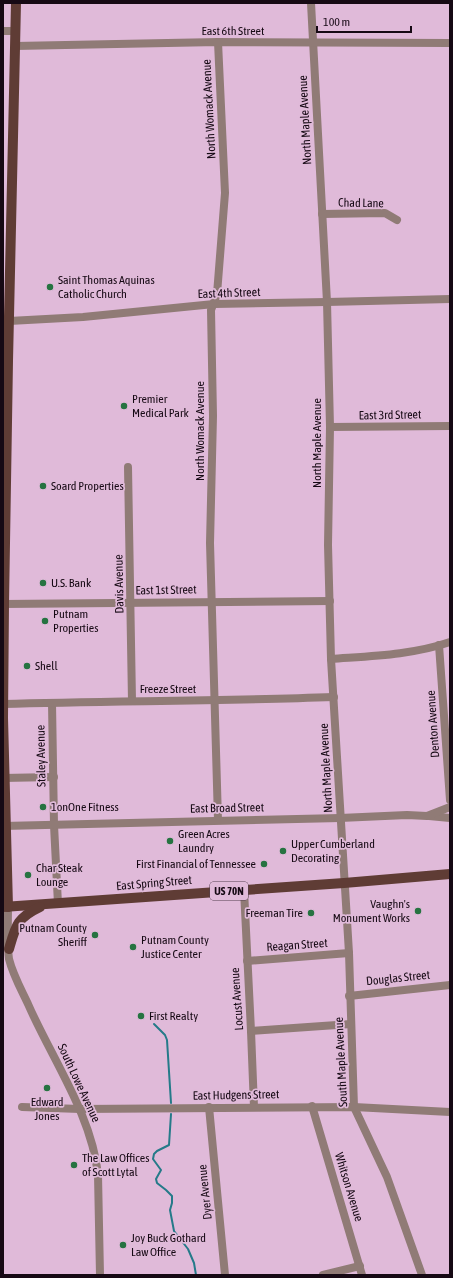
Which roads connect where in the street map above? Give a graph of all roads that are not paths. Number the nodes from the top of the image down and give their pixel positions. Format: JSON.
{"nodes":[{"id":1,"x":16,"y":3,"type":"edge"},
{"id":2,"x":311,"y":3,"type":"edge"},
{"id":3,"x":3,"y":31,"type":"edge"},
{"id":4,"x":16,"y":31,"type":"junction"},
{"id":5,"x":218,"y":42,"type":"junction"},
{"id":6,"x":313,"y":42,"type":"junction"},
{"id":7,"x":450,"y":43,"type":"edge"},
{"id":8,"x":15,"y":46,"type":"junction"},
{"id":9,"x":322,"y":214,"type":"junction"},
{"id":10,"x":397,"y":220,"type":"dead end"},
{"id":11,"x":450,"y":299,"type":"edge"},
{"id":12,"x":327,"y":302,"type":"junction"},
{"id":13,"x":214,"y":304,"type":"junction"},
{"id":14,"x":9,"y":321,"type":"junction"},
{"id":15,"x":6,"y":361,"type":"edge"},
{"id":16,"x":450,"y":426,"type":"edge"},
{"id":17,"x":330,"y":427,"type":"junction"},
{"id":18,"x":128,"y":467,"type":"dead end"},
{"id":19,"x":212,"y":601,"type":"junction"},
{"id":20,"x":330,"y":601,"type":"junction"},
{"id":21,"x":131,"y":603,"type":"junction"},
{"id":22,"x":4,"y":604,"type":"edge"},
{"id":23,"x":450,"y":642,"type":"edge"},
{"id":24,"x":439,"y":645,"type":"junction"},
{"id":25,"x":331,"y":659,"type":"junction"},
{"id":26,"x":334,"y":698,"type":"junction"},
{"id":27,"x":132,"y":701,"type":"junction"},
{"id":28,"x":214,"y":701,"type":"junction"},
{"id":29,"x":52,"y":703,"type":"junction"},
{"id":30,"x":3,"y":704,"type":"edge"},
{"id":31,"x":54,"y":777,"type":"junction"},
{"id":32,"x":4,"y":778,"type":"edge"},
{"id":33,"x":450,"y":800,"type":"edge"},
{"id":34,"x":450,"y":806,"type":"edge"},
{"id":35,"x":427,"y":816,"type":"junction"},
{"id":36,"x":340,"y":818,"type":"junction"},
{"id":37,"x":450,"y":818,"type":"edge"},
{"id":38,"x":218,"y":820,"type":"junction"},
{"id":39,"x":54,"y":825,"type":"junction"},
{"id":40,"x":5,"y":826,"type":"edge"},
{"id":41,"x":450,"y":874,"type":"edge"},
{"id":42,"x":344,"y":883,"type":"junction"},
{"id":43,"x":244,"y":890,"type":"junction"},
{"id":44,"x":58,"y":904,"type":"junction"},
{"id":45,"x":44,"y":905,"type":"junction"},
{"id":46,"x":6,"y":907,"type":"edge"},
{"id":47,"x":349,"y":953,"type":"junction"},
{"id":48,"x":7,"y":955,"type":"edge"},
{"id":49,"x":247,"y":961,"type":"junction"},
{"id":50,"x":450,"y":985,"type":"edge"},
{"id":51,"x":350,"y":996,"type":"junction"},
{"id":52,"x":351,"y":1024,"type":"junction"},
{"id":53,"x":251,"y":1030,"type":"junction"},
{"id":54,"x":312,"y":1106,"type":"junction"},
{"id":55,"x":354,"y":1106,"type":"junction"},
{"id":56,"x":22,"y":1107,"type":"dead end"},
{"id":57,"x":208,"y":1107,"type":"junction"},
{"id":58,"x":254,"y":1107,"type":"junction"},
{"id":59,"x":80,"y":1110,"type":"junction"},
{"id":60,"x":450,"y":1112,"type":"edge"},
{"id":61,"x":360,"y":1266,"type":"junction"},
{"id":62,"x":100,"y":1275,"type":"edge"},
{"id":63,"x":225,"y":1275,"type":"edge"},
{"id":64,"x":323,"y":1275,"type":"edge"},
{"id":65,"x":362,"y":1275,"type":"edge"},
{"id":66,"x":422,"y":1275,"type":"edge"}],
"edges":[{"from":1,"to":4,"type":"main road"},
{"from":2,"to":6,"type":"street","name":"North Maple Avenue"},
{"from":3,"to":4,"type":"street"},
{"from":4,"to":8,"type":"main road"},
{"from":5,"to":6,"type":"street","name":"East 6th Street"},
{"from":5,"to":8,"type":"street","name":"East 6th Street"},
{"from":5,"to":13,"type":"street","name":"North Womack Avenue"},
{"from":6,"to":7,"type":"street","name":"East 6th Street"},
{"from":6,"to":9,"type":"street","name":"North Maple Avenue"},
{"from":8,"to":14,"type":"main road"},
{"from":9,"to":10,"type":"street","name":"Chad Lane"},
{"from":9,"to":12,"type":"street","name":"North Maple Avenue"},
{"from":11,"to":12,"type":"street","name":"East 4th Street"},
{"from":12,"to":13,"type":"street","name":"East 4th Street"},
{"from":12,"to":17,"type":"street","name":"North Maple Avenue"},
{"from":13,"to":14,"type":"street","name":"East 4th Street"},
{"from":13,"to":19,"type":"street","name":"North Womack Avenue"},
{"from":14,"to":15,"type":"main road"},
{"from":15,"to":22,"type":"main road"},
{"from":16,"to":17,"type":"street","name":"East 3rd Street"},
{"from":17,"to":20,"type":"street","name":"North Maple Avenue"},
{"from":18,"to":21,"type":"street","name":"Davis Avenue"},
{"from":19,"to":20,"type":"street","name":"East 1st Street"},
{"from":19,"to":21,"type":"street","name":"East 1st Street"},
{"from":19,"to":28,"type":"street","name":"North Womack Avenue"},
{"from":20,"to":25,"type":"street","name":"North Maple Avenue"},
{"from":21,"to":22,"type":"street","name":"East 1st Street"},
{"from":21,"to":27,"type":"street","name":"Davis Avenue"},
{"from":22,"to":30,"type":"main road"},
{"from":23,"to":24,"type":"street"},
{"from":24,"to":25,"type":"street"},
{"from":24,"to":33,"type":"street","name":"Denton Avenue"},
{"from":25,"to":26,"type":"street","name":"North Maple Avenue"},
{"from":26,"to":28,"type":"street","name":"Freeze Street"},
{"from":26,"to":36,"type":"street","name":"North Maple Avenue"},
{"from":27,"to":28,"type":"street","name":"Freeze Street"},
{"from":27,"to":29,"type":"street","name":"Freeze Street"},
{"from":28,"to":38,"type":"street","name":"North Womack Avenue"},
{"from":29,"to":30,"type":"street","name":"Freeze Street"},
{"from":29,"to":31,"type":"street","name":"Staley Avenue"},
{"from":30,"to":32,"type":"main road"},
{"from":31,"to":32,"type":"street"},
{"from":31,"to":39,"type":"street","name":"Staley Avenue"},
{"from":32,"to":40,"type":"main road"},
{"from":34,"to":35,"type":"street","name":"East Broad Street"},
{"from":35,"to":36,"type":"street","name":"East Broad Street"},
{"from":35,"to":37,"type":"street"},
{"from":36,"to":38,"type":"street","name":"East Broad Street"},
{"from":36,"to":42,"type":"street","name":"North Maple Avenue"},
{"from":38,"to":39,"type":"street","name":"East Broad Street"},
{"from":39,"to":40,"type":"street","name":"East Broad Street"},
{"from":39,"to":44,"type":"street","name":"Staley Avenue"},
{"from":40,"to":46,"type":"main road"},
{"from":41,"to":42,"type":"main road","name":"East Spring Street","number":"US 70N"},
{"from":42,"to":43,"type":"main road","name":"East Spring Street","number":"US 70N"},
{"from":42,"to":47,"type":"street","name":"South Maple Avenue"},
{"from":43,"to":44,"type":"main road","name":"East Spring Street","number":"US 70N"},
{"from":43,"to":49,"type":"street","name":"Locust Avenue"},
{"from":44,"to":45,"type":"main road","name":"East Spring Street","number":"US 70N"},
{"from":45,"to":46,"type":"main road","name":"East Spring Street","number":"US 70N"},
{"from":45,"to":48,"type":"main road"},
{"from":46,"to":48,"type":"street","name":"South Lowe Avenue"},
{"from":47,"to":49,"type":"street","name":"Reagan Street"},
{"from":47,"to":51,"type":"street","name":"South Maple Avenue"},
{"from":48,"to":59,"type":"street","name":"South Lowe Avenue"},
{"from":49,"to":53,"type":"street","name":"Locust Avenue"},
{"from":50,"to":51,"type":"street","name":"Douglas Street"},
{"from":51,"to":52,"type":"street","name":"South Maple Avenue"},
{"from":52,"to":53,"type":"street"},
{"from":52,"to":55,"type":"street","name":"South Maple Avenue"},
{"from":53,"to":58,"type":"street","name":"Locust Avenue"},
{"from":54,"to":55,"type":"street","name":"East Hudgens Street"},
{"from":54,"to":58,"type":"street","name":"East Hudgens Street"},
{"from":54,"to":61,"type":"street","name":"Whitson Avenue"},
{"from":55,"to":60,"type":"street","name":"East Hudgens Street"},
{"from":55,"to":66,"type":"street","name":"South Maple Avenue"},
{"from":56,"to":59,"type":"street","name":"East Hudgens Street"},
{"from":57,"to":58,"type":"street","name":"East Hudgens Street"},
{"from":57,"to":59,"type":"street","name":"East Hudgens Street"},
{"from":57,"to":63,"type":"street","name":"Dyer Avenue"},
{"from":59,"to":62,"type":"street","name":"South Lowe Avenue"},
{"from":61,"to":64,"type":"street"},
{"from":61,"to":65,"type":"street","name":"Whitson Avenue"}]}
